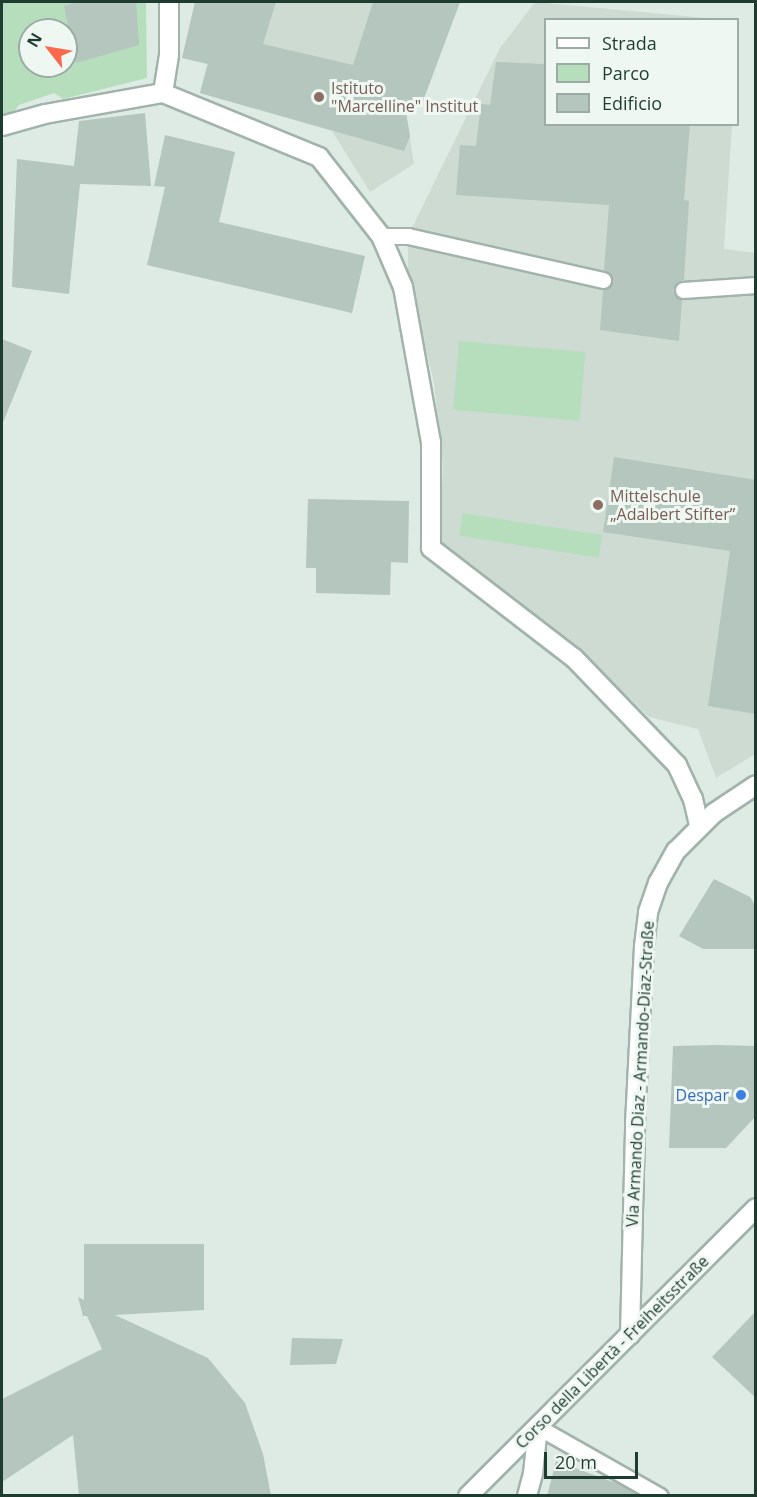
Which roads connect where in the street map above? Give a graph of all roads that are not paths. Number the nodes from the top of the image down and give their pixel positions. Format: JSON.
{"nodes":[{"id":1,"x":169,"y":2,"type":"edge"},
{"id":2,"x":163,"y":93,"type":"junction"},
{"id":3,"x":2,"y":126,"type":"edge"},
{"id":4,"x":381,"y":236,"type":"junction"},
{"id":5,"x":603,"y":280,"type":"dead end"},
{"id":6,"x":756,"y":285,"type":"edge"},
{"id":7,"x":683,"y":290,"type":"dead end"},
{"id":8,"x":756,"y":785,"type":"edge"},
{"id":9,"x":699,"y":826,"type":"junction"},
{"id":10,"x":756,"y":1208,"type":"edge"},
{"id":11,"x":630,"y":1335,"type":"junction"},
{"id":12,"x":538,"y":1427,"type":"junction"},
{"id":13,"x":468,"y":1496,"type":"edge"},
{"id":14,"x":527,"y":1496,"type":"edge"},
{"id":15,"x":660,"y":1496,"type":"edge"}],
"edges":[{"from":1,"to":2,"type":"street"},
{"from":2,"to":3,"type":"street"},
{"from":2,"to":4,"type":"street"},
{"from":4,"to":5,"type":"lane"},
{"from":4,"to":9,"type":"street"},
{"from":6,"to":7,"type":"lane"},
{"from":8,"to":9,"type":"street","name":"Via Armando Diaz - Armando-Diaz-Straße"},
{"from":9,"to":11,"type":"street","name":"Via Armando Diaz - Armando-Diaz-Straße"},
{"from":10,"to":11,"type":"street","name":"Corso della Libertà - Freiheitsstraße"},
{"from":11,"to":12,"type":"street","name":"Corso della Libertà - Freiheitsstraße"},
{"from":12,"to":13,"type":"street","name":"Corso della Libertà - Freiheitsstraße"},
{"from":12,"to":14,"type":"street"},
{"from":12,"to":15,"type":"lane"}]}
